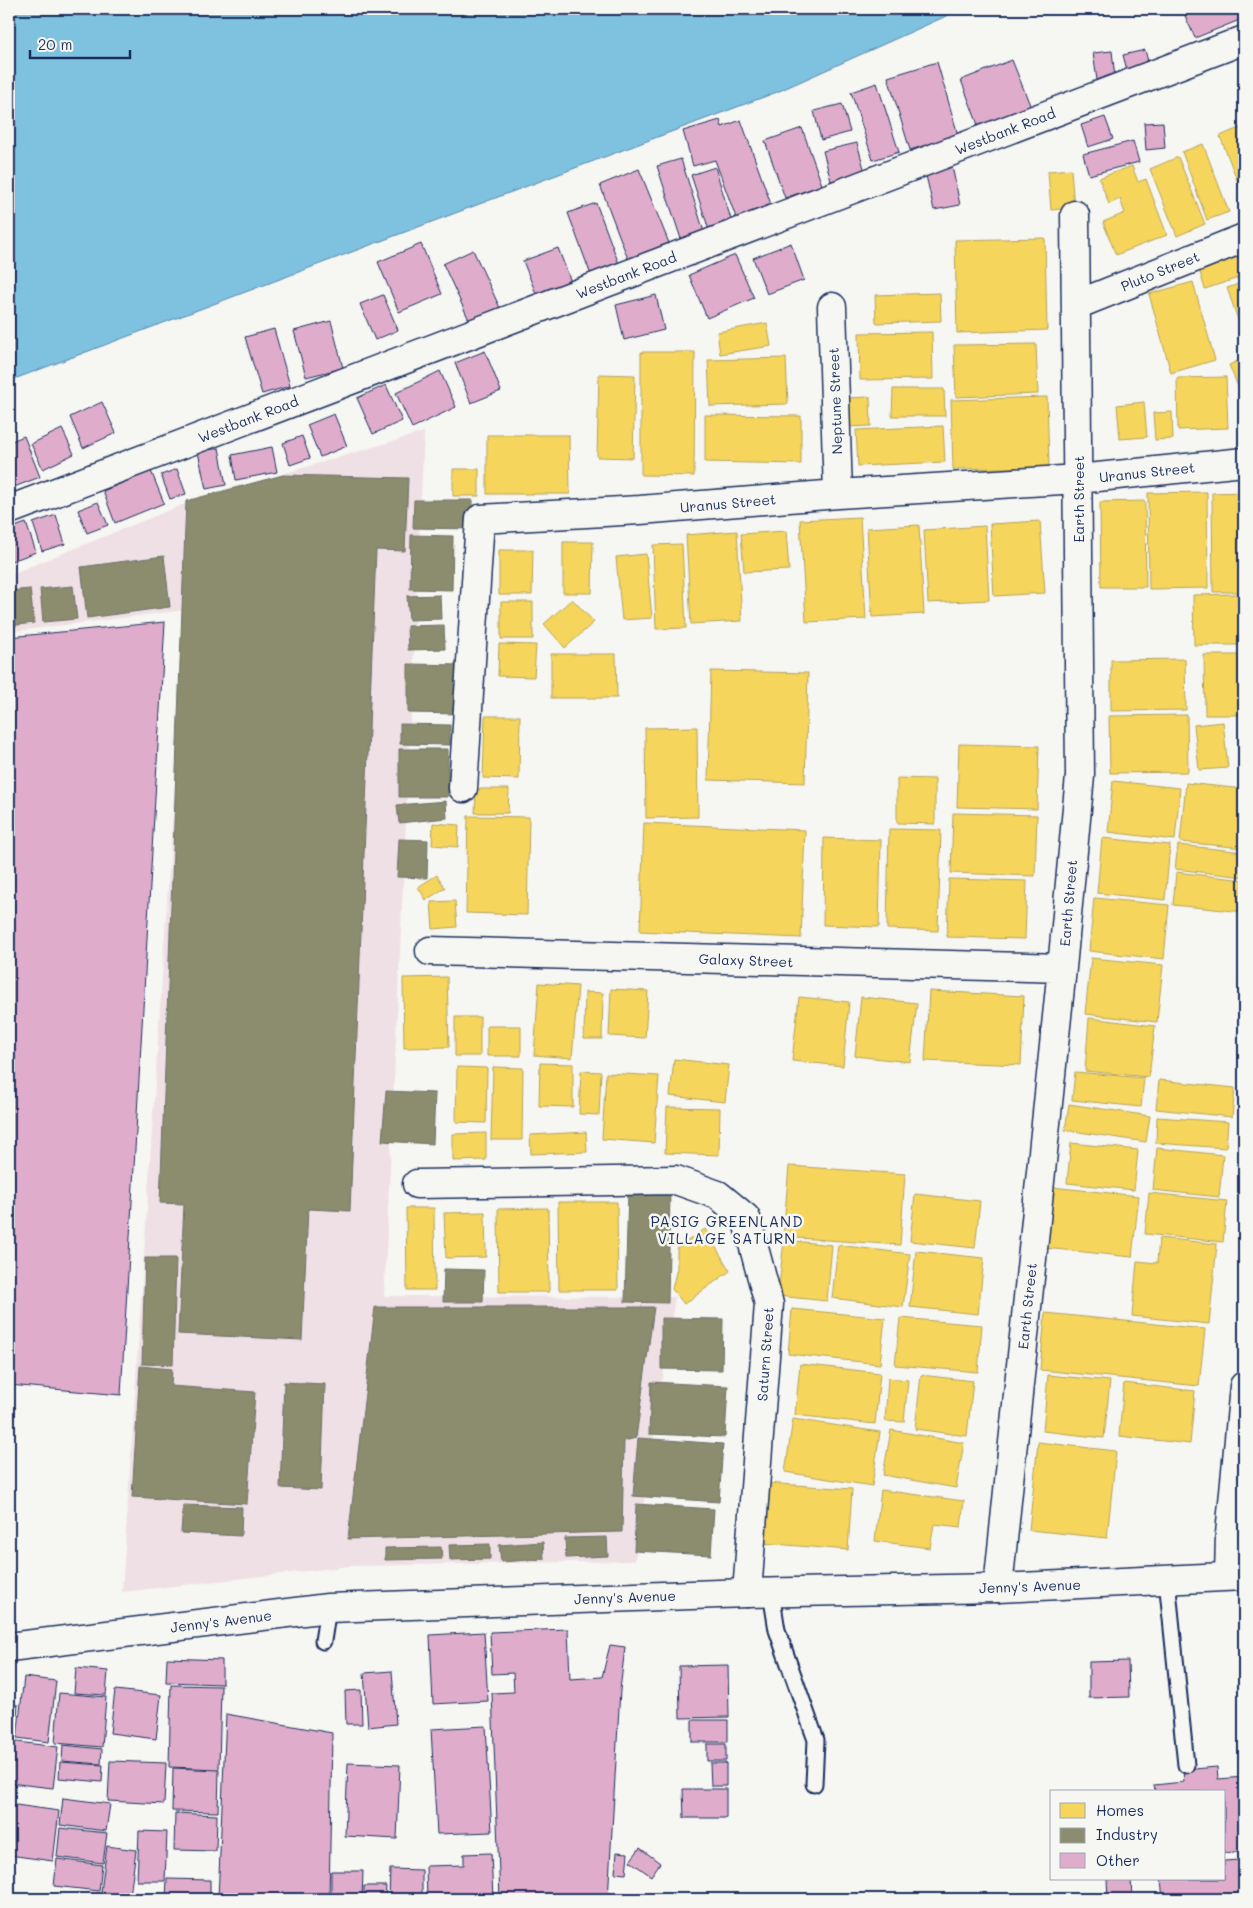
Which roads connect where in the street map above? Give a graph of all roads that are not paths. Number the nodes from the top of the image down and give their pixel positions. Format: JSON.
{"nodes":[{"id":1,"x":1244,"y":40,"type":"edge"},
{"id":2,"x":1075,"y":215,"type":"dead end"},
{"id":3,"x":1244,"y":238,"type":"edge"},
{"id":4,"x":1076,"y":305,"type":"junction"},
{"id":5,"x":832,"y":307,"type":"dead end"},
{"id":6,"x":1244,"y":462,"type":"edge"},
{"id":7,"x":1078,"y":479,"type":"junction"},
{"id":8,"x":838,"y":494,"type":"junction"},
{"id":9,"x":9,"y":510,"type":"edge"},
{"id":10,"x":463,"y":788,"type":"dead end"},
{"id":11,"x":430,"y":951,"type":"dead end"},
{"id":12,"x":1062,"y":968,"type":"junction"},
{"id":13,"x":417,"y":1184,"type":"dead end"},
{"id":14,"x":1244,"y":1386,"type":"edge"},
{"id":15,"x":1236,"y":1576,"type":"edge"},
{"id":16,"x":1167,"y":1580,"type":"junction"},
{"id":17,"x":998,"y":1588,"type":"junction"},
{"id":18,"x":759,"y":1593,"type":"junction"},
{"id":19,"x":328,"y":1608,"type":"junction"},
{"id":20,"x":323,"y":1641,"type":"dead end"},
{"id":21,"x":9,"y":1647,"type":"edge"},
{"id":22,"x":1186,"y":1765,"type":"dead end"},
{"id":23,"x":814,"y":1784,"type":"dead end"}],
"edges":[{"from":1,"to":9,"type":"street","name":"Westbank Road"},
{"from":2,"to":4,"type":"street","name":"Earth Street"},
{"from":3,"to":4,"type":"street","name":"Pluto Street"},
{"from":4,"to":7,"type":"street","name":"Earth Street"},
{"from":5,"to":8,"type":"street","name":"Neptune Street"},
{"from":6,"to":7,"type":"street","name":"Uranus Street"},
{"from":7,"to":8,"type":"street","name":"Uranus Street"},
{"from":7,"to":12,"type":"street","name":"Earth Street"},
{"from":8,"to":10,"type":"street","name":"Uranus Street"},
{"from":11,"to":12,"type":"street","name":"Galaxy Street"},
{"from":12,"to":17,"type":"street","name":"Earth Street"},
{"from":13,"to":18,"type":"street","name":"Saturn Street"},
{"from":14,"to":15,"type":"street"},
{"from":15,"to":16,"type":"street","name":"Jenny's Avenue"},
{"from":16,"to":17,"type":"street","name":"Jenny's Avenue"},
{"from":16,"to":22,"type":"lane"},
{"from":17,"to":18,"type":"street","name":"Jenny's Avenue"},
{"from":18,"to":19,"type":"street","name":"Jenny's Avenue"},
{"from":18,"to":23,"type":"lane"},
{"from":19,"to":20,"type":"lane"},
{"from":19,"to":21,"type":"street","name":"Jenny's Avenue"}]}
